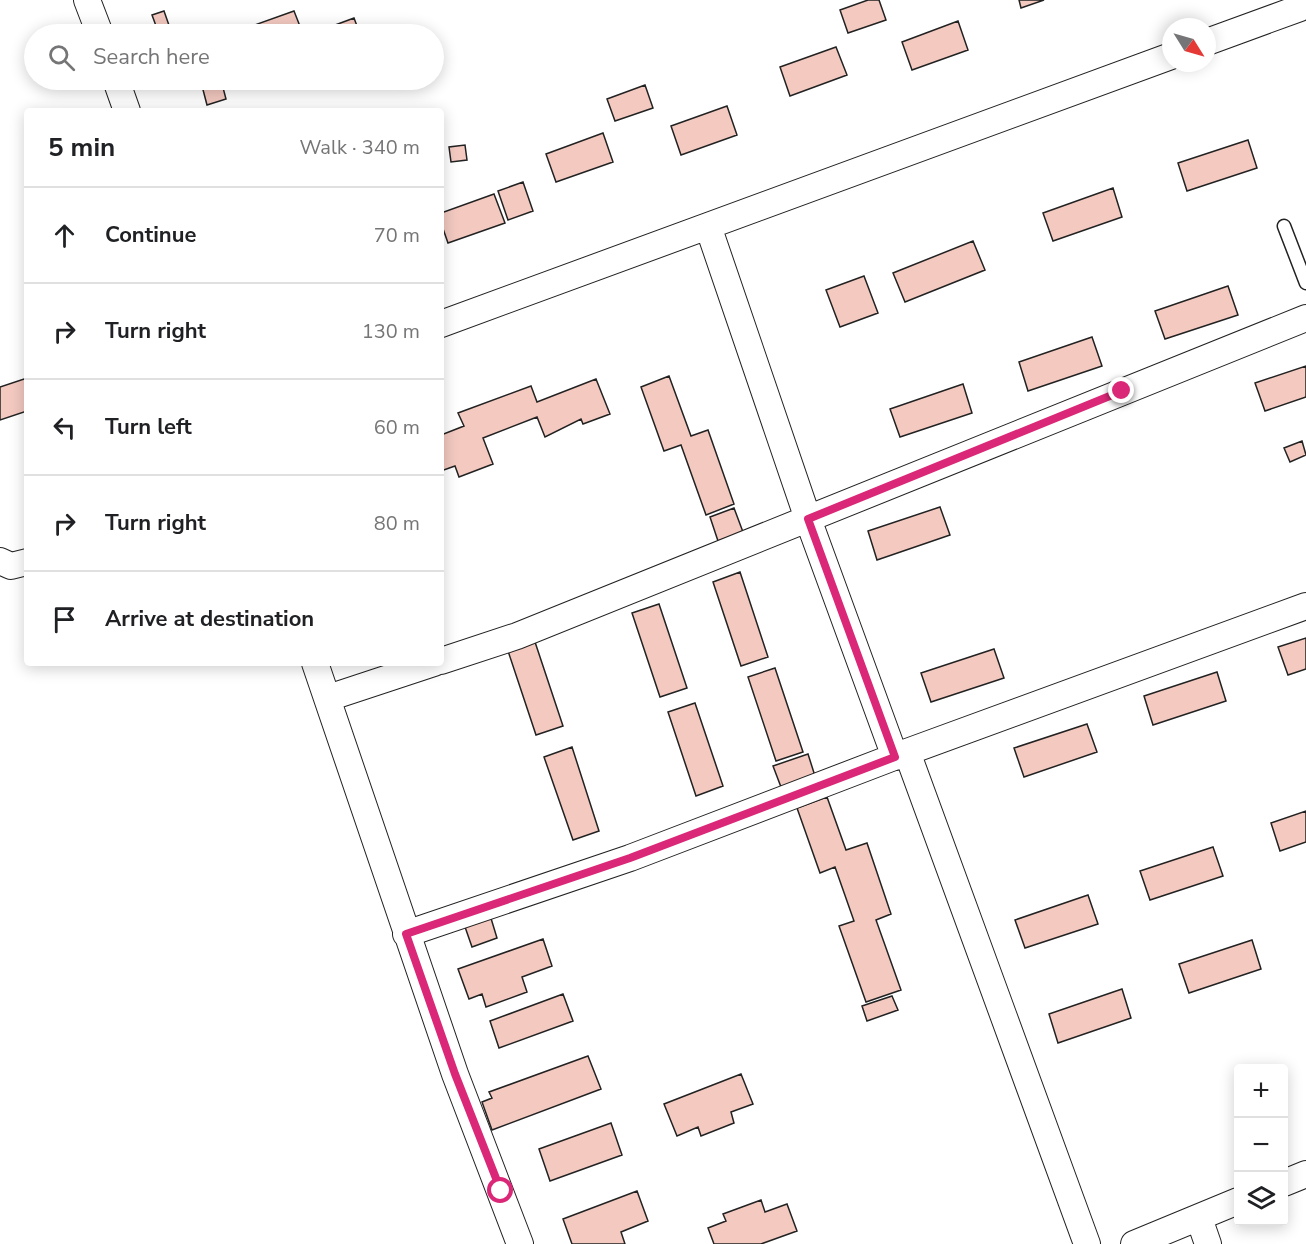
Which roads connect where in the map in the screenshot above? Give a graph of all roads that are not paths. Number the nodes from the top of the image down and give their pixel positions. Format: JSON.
{"nodes":[{"id":1,"x":87,"y":0,"type":"edge"},
{"id":2,"x":1301,"y":10,"type":"edge"},
{"id":3,"x":96,"y":24,"type":"edge"},
{"id":4,"x":1216,"y":39,"type":"edge"},
{"id":5,"x":1162,"y":59,"type":"edge"},
{"id":6,"x":120,"y":90,"type":"edge"},
{"id":7,"x":126,"y":108,"type":"edge"},
{"id":8,"x":708,"y":226,"type":"junction"},
{"id":9,"x":1284,"y":226,"type":"dead end"},
{"id":10,"x":1306,"y":284,"type":"edge"},
{"id":11,"x":1306,"y":318,"type":"edge"},
{"id":12,"x":444,"y":323,"type":"edge"},
{"id":13,"x":808,"y":519,"type":"junction"},
{"id":14,"x":0,"y":561,"type":"edge"},
{"id":15,"x":24,"y":563,"type":"edge"},
{"id":16,"x":1306,"y":606,"type":"edge"},
{"id":17,"x":444,"y":660,"type":"edge"},
{"id":18,"x":316,"y":666,"type":"edge"},
{"id":19,"x":425,"y":666,"type":"edge"},
{"id":20,"x":328,"y":698,"type":"junction"},
{"id":21,"x":901,"y":754,"type":"junction"},
{"id":22,"x":406,"y":934,"type":"junction"},
{"id":23,"x":1306,"y":1174,"type":"edge"},
{"id":24,"x":1288,"y":1181,"type":"edge"},
{"id":25,"x":1234,"y":1203,"type":"edge"},
{"id":26,"x":1199,"y":1218,"type":"junction"},
{"id":27,"x":519,"y":1244,"type":"edge"},
{"id":28,"x":1087,"y":1244,"type":"edge"},
{"id":29,"x":1134,"y":1244,"type":"edge"},
{"id":30,"x":1208,"y":1244,"type":"edge"}],
"edges":[{"from":1,"to":3,"type":"street"},
{"from":2,"to":4,"type":"street"},
{"from":5,"to":8,"type":"street"},
{"from":6,"to":7,"type":"street"},
{"from":8,"to":12,"type":"street"},
{"from":8,"to":13,"type":"street"},
{"from":9,"to":10,"type":"lane"},
{"from":11,"to":13,"type":"street"},
{"from":13,"to":17,"type":"street"},
{"from":13,"to":21,"type":"street"},
{"from":14,"to":15,"type":"street"},
{"from":16,"to":21,"type":"street"},
{"from":18,"to":20,"type":"street"},
{"from":19,"to":20,"type":"street"},
{"from":20,"to":22,"type":"street"},
{"from":21,"to":22,"type":"street"},
{"from":21,"to":28,"type":"street"},
{"from":22,"to":27,"type":"street"},
{"from":23,"to":24,"type":"street"},
{"from":25,"to":26,"type":"street"},
{"from":26,"to":29,"type":"street"},
{"from":26,"to":30,"type":"street"}]}
